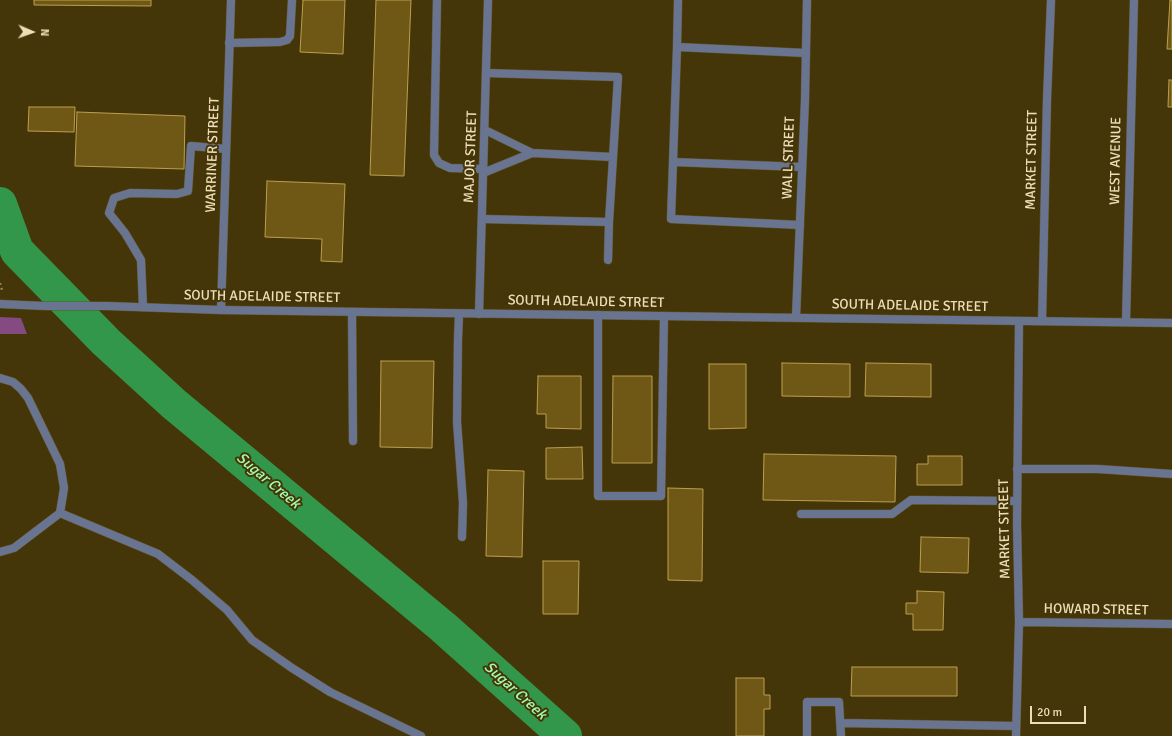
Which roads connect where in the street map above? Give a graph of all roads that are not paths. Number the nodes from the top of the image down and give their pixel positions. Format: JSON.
{"nodes":[{"id":1,"x":231,"y":0,"type":"edge"},
{"id":2,"x":292,"y":0,"type":"edge"},
{"id":3,"x":437,"y":0,"type":"edge"},
{"id":4,"x":488,"y":0,"type":"edge"},
{"id":5,"x":678,"y":0,"type":"edge"},
{"id":6,"x":807,"y":0,"type":"edge"},
{"id":7,"x":1051,"y":0,"type":"edge"},
{"id":8,"x":1134,"y":0,"type":"edge"},
{"id":9,"x":229,"y":43,"type":"junction"},
{"id":10,"x":677,"y":47,"type":"junction"},
{"id":11,"x":806,"y":53,"type":"junction"},
{"id":12,"x":486,"y":73,"type":"junction"},
{"id":13,"x":485,"y":130,"type":"junction"},
{"id":14,"x":226,"y":149,"type":"junction"},
{"id":15,"x":532,"y":153,"type":"junction"},
{"id":16,"x":613,"y":157,"type":"junction"},
{"id":17,"x":673,"y":162,"type":"junction"},
{"id":18,"x":802,"y":167,"type":"junction"},
{"id":19,"x":483,"y":171,"type":"junction"},
{"id":20,"x":482,"y":219,"type":"junction"},
{"id":21,"x":610,"y":222,"type":"junction"},
{"id":22,"x":800,"y":225,"type":"junction"},
{"id":23,"x":608,"y":260,"type":"dead end"},
{"id":24,"x":0,"y":304,"type":"edge"},
{"id":25,"x":143,"y":307,"type":"junction"},
{"id":26,"x":221,"y":310,"type":"junction"},
{"id":27,"x":352,"y":312,"type":"junction"},
{"id":28,"x":459,"y":314,"type":"junction"},
{"id":29,"x":479,"y":314,"type":"junction"},
{"id":30,"x":598,"y":315,"type":"junction"},
{"id":31,"x":664,"y":316,"type":"junction"},
{"id":32,"x":796,"y":317,"type":"junction"},
{"id":33,"x":1019,"y":321,"type":"junction"},
{"id":34,"x":1042,"y":321,"type":"junction"},
{"id":35,"x":1126,"y":322,"type":"junction"},
{"id":36,"x":1172,"y":323,"type":"edge"},
{"id":37,"x":0,"y":378,"type":"edge"},
{"id":38,"x":353,"y":441,"type":"dead end"},
{"id":39,"x":1017,"y":469,"type":"junction"},
{"id":40,"x":1172,"y":474,"type":"edge"},
{"id":41,"x":1017,"y":501,"type":"junction"},
{"id":42,"x":60,"y":513,"type":"junction"},
{"id":43,"x":801,"y":514,"type":"dead end"},
{"id":44,"x":462,"y":537,"type":"dead end"},
{"id":45,"x":0,"y":552,"type":"edge"},
{"id":46,"x":1020,"y":622,"type":"junction"},
{"id":47,"x":1172,"y":624,"type":"edge"},
{"id":48,"x":841,"y":723,"type":"junction"},
{"id":49,"x":1016,"y":726,"type":"junction"},
{"id":50,"x":421,"y":736,"type":"edge"},
{"id":51,"x":807,"y":736,"type":"edge"},
{"id":52,"x":841,"y":736,"type":"edge"},
{"id":53,"x":1016,"y":736,"type":"edge"}],
"edges":[{"from":1,"to":9,"type":"street","name":"WARRINER STREET"},
{"from":2,"to":9,"type":"street"},
{"from":3,"to":19,"type":"street"},
{"from":4,"to":12,"type":"street","name":"MAJOR STREET"},
{"from":5,"to":10,"type":"street"},
{"from":6,"to":11,"type":"street","name":"WALL STREET"},
{"from":7,"to":34,"type":"street","name":"MARKET STREET"},
{"from":8,"to":35,"type":"street","name":"WEST AVENUE"},
{"from":9,"to":14,"type":"street","name":"WARRINER STREET"},
{"from":10,"to":11,"type":"street"},
{"from":10,"to":17,"type":"street"},
{"from":11,"to":18,"type":"street","name":"WALL STREET"},
{"from":12,"to":13,"type":"street","name":"MAJOR STREET"},
{"from":12,"to":16,"type":"street"},
{"from":13,"to":15,"type":"street"},
{"from":13,"to":19,"type":"street","name":"MAJOR STREET"},
{"from":14,"to":25,"type":"street"},
{"from":14,"to":26,"type":"street","name":"WARRINER STREET"},
{"from":15,"to":16,"type":"street"},
{"from":15,"to":19,"type":"street"},
{"from":16,"to":21,"type":"street"},
{"from":17,"to":18,"type":"street"},
{"from":17,"to":22,"type":"street"},
{"from":18,"to":22,"type":"street","name":"WALL STREET"},
{"from":19,"to":20,"type":"street","name":"MAJOR STREET"},
{"from":20,"to":21,"type":"street"},
{"from":20,"to":29,"type":"street","name":"MAJOR STREET"},
{"from":21,"to":23,"type":"street"},
{"from":22,"to":32,"type":"street","name":"WALL STREET"},
{"from":24,"to":25,"type":"street","name":"SOUTH ADELAIDE STREET"},
{"from":25,"to":26,"type":"street","name":"SOUTH ADELAIDE STREET"},
{"from":26,"to":27,"type":"street","name":"SOUTH ADELAIDE STREET"},
{"from":27,"to":28,"type":"street","name":"SOUTH ADELAIDE STREET"},
{"from":27,"to":38,"type":"street"},
{"from":28,"to":29,"type":"street","name":"SOUTH ADELAIDE STREET"},
{"from":28,"to":44,"type":"street"},
{"from":29,"to":30,"type":"street","name":"SOUTH ADELAIDE STREET"},
{"from":30,"to":31,"type":"street","name":"SOUTH ADELAIDE STREET"},
{"from":30,"to":31,"type":"street"},
{"from":31,"to":32,"type":"street","name":"SOUTH ADELAIDE STREET"},
{"from":32,"to":33,"type":"street","name":"SOUTH ADELAIDE STREET"},
{"from":33,"to":34,"type":"street","name":"SOUTH ADELAIDE STREET"},
{"from":33,"to":39,"type":"street","name":"MARKET STREET"},
{"from":34,"to":35,"type":"street","name":"SOUTH ADELAIDE STREET"},
{"from":35,"to":36,"type":"street","name":"SOUTH ADELAIDE STREET"},
{"from":37,"to":42,"type":"street"},
{"from":39,"to":40,"type":"street"},
{"from":39,"to":41,"type":"street","name":"MARKET STREET"},
{"from":41,"to":43,"type":"street"},
{"from":41,"to":46,"type":"street","name":"MARKET STREET"},
{"from":42,"to":45,"type":"street"},
{"from":42,"to":50,"type":"street"},
{"from":46,"to":47,"type":"street","name":"HOWARD STREET"},
{"from":46,"to":49,"type":"street","name":"MARKET STREET"},
{"from":48,"to":49,"type":"street"},
{"from":48,"to":51,"type":"street"},
{"from":48,"to":52,"type":"street"},
{"from":49,"to":53,"type":"street","name":"MARKET STREET"}]}
